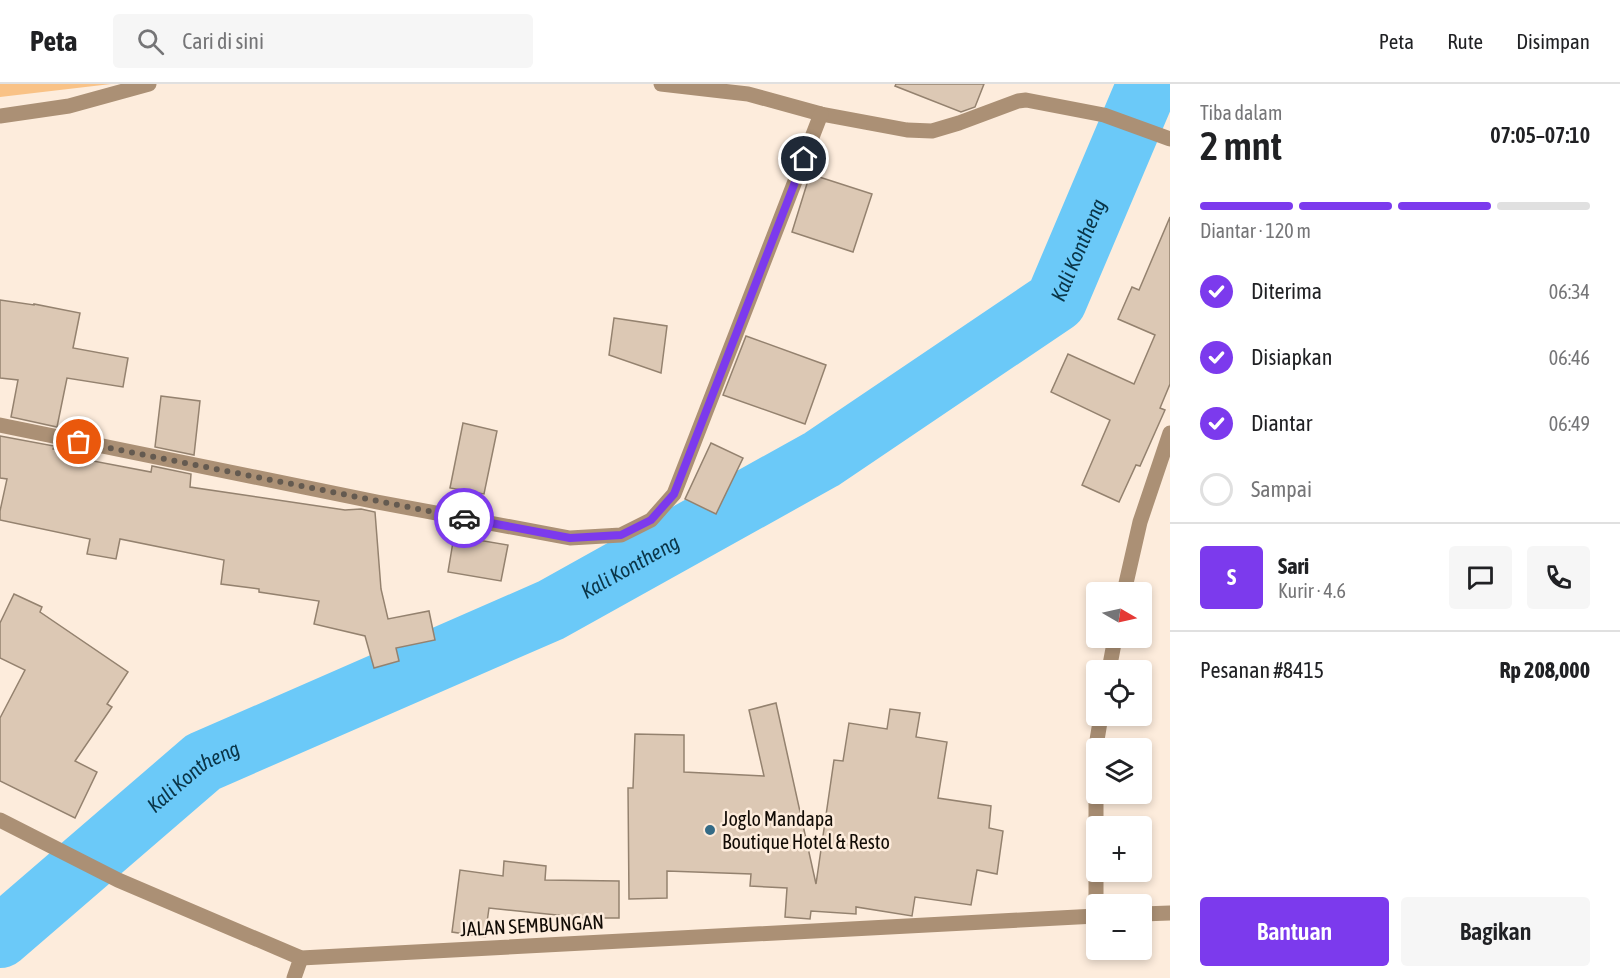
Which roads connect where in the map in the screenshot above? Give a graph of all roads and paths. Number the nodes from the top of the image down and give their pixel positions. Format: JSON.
{"nodes":[{"id":1,"x":149,"y":84,"type":"edge"},
{"id":2,"x":660,"y":84,"type":"edge"},
{"id":3,"x":749,"y":89,"type":"edge"},
{"id":4,"x":821,"y":114,"type":"junction"},
{"id":5,"x":0,"y":116,"type":"edge"},
{"id":6,"x":1169,"y":139,"type":"edge"},
{"id":7,"x":0,"y":425,"type":"edge"},
{"id":8,"x":1170,"y":433,"type":"edge"},
{"id":9,"x":1126,"y":582,"type":"edge"},
{"id":10,"x":1099,"y":726,"type":"edge"},
{"id":11,"x":0,"y":820,"type":"edge"},
{"id":12,"x":1096,"y":894,"type":"edge"},
{"id":13,"x":1170,"y":913,"type":"edge"},
{"id":14,"x":1152,"y":914,"type":"edge"},
{"id":15,"x":1086,"y":917,"type":"edge"},
{"id":16,"x":302,"y":958,"type":"junction"},
{"id":17,"x":294,"y":978,"type":"edge"}],
"edges":[{"from":1,"to":5,"type":"street"},
{"from":2,"to":3,"type":"street"},
{"from":3,"to":4,"type":"street"},
{"from":4,"to":6,"type":"street"},
{"from":4,"to":7,"type":"street"},
{"from":8,"to":9,"type":"street"},
{"from":10,"to":12,"type":"street"},
{"from":11,"to":16,"type":"street","name":"JALAN SEMBUNGAN"},
{"from":13,"to":14,"type":"street"},
{"from":15,"to":16,"type":"street","name":"JALAN SEMBUNGAN"},
{"from":16,"to":17,"type":"street"}]}
